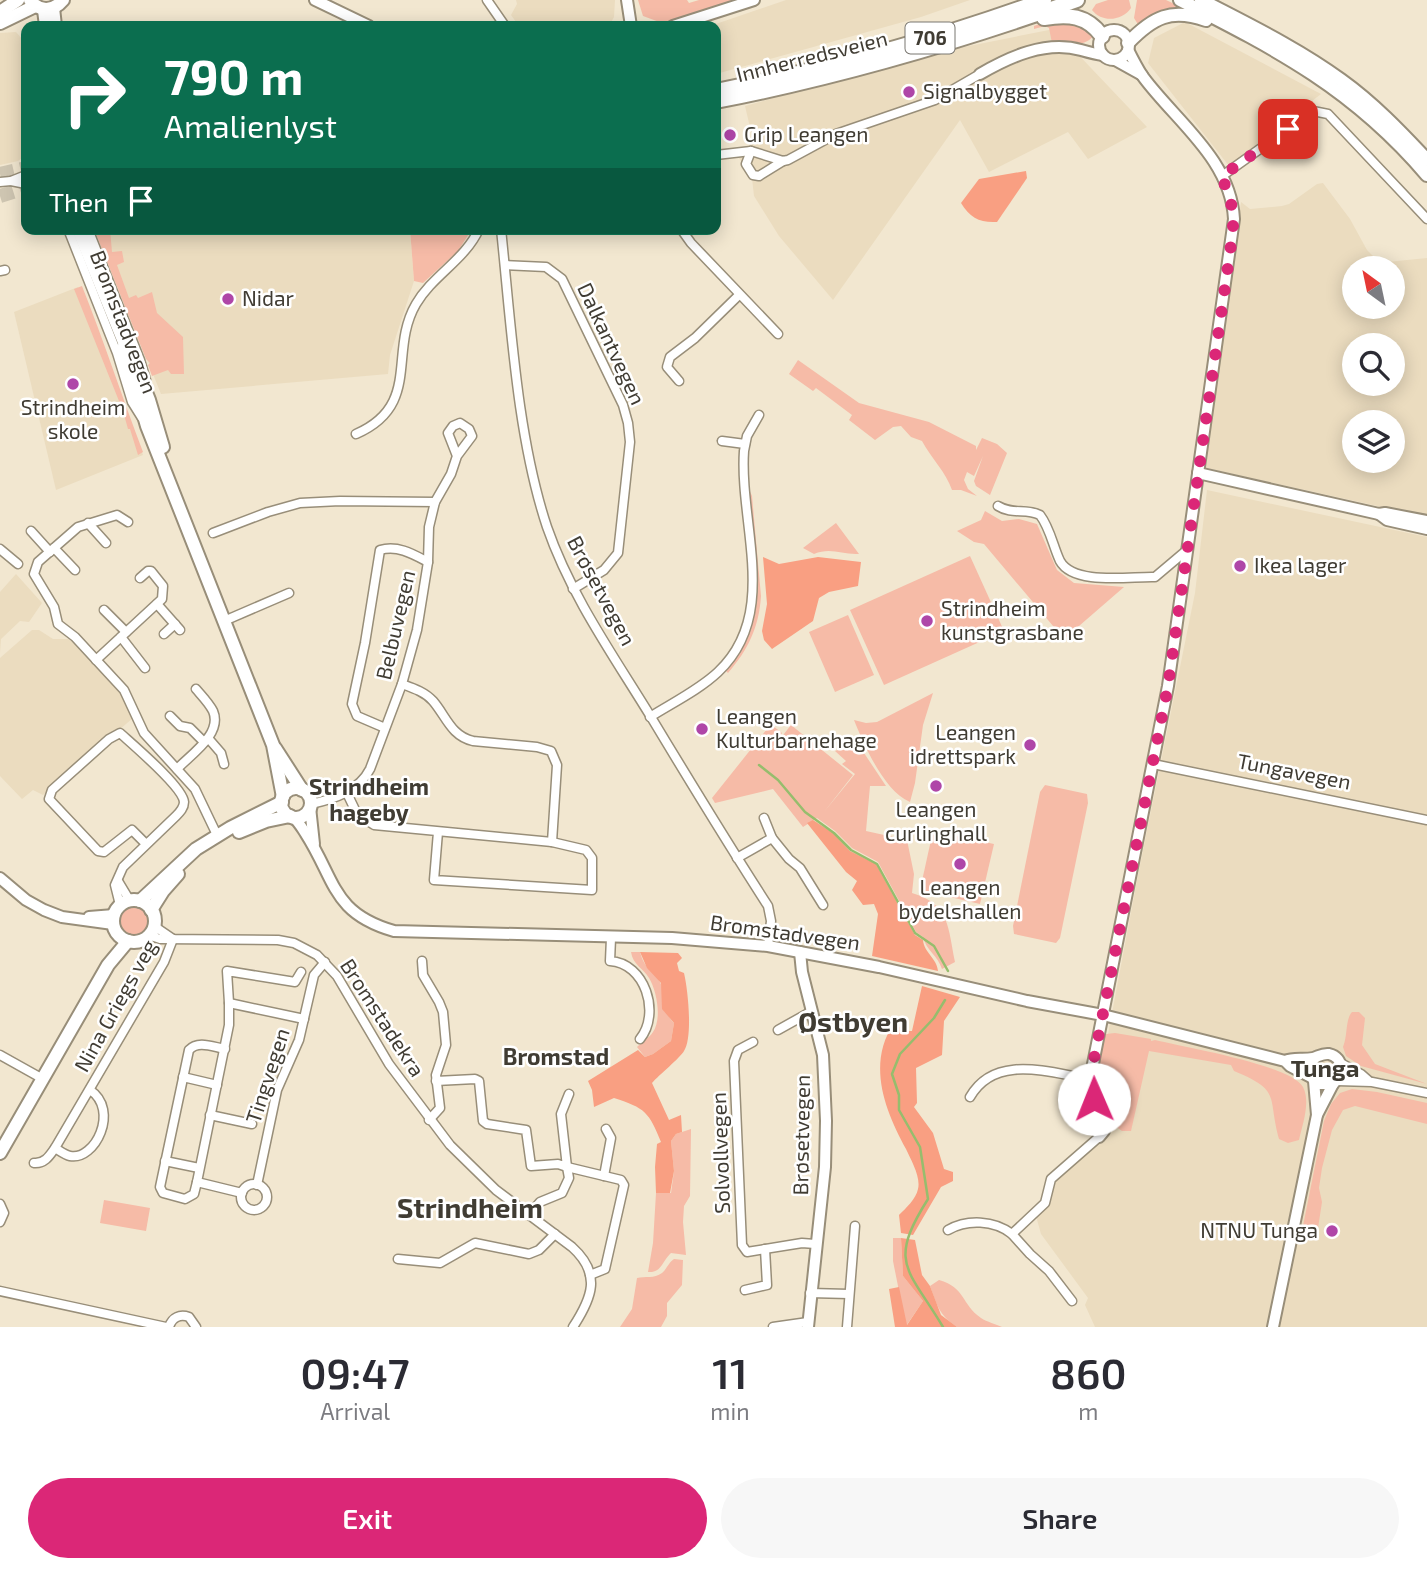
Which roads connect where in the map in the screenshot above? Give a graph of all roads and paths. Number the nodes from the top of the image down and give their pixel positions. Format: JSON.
{"nodes":[{"id":1,"x":18,"y":0,"type":"edge"},
{"id":2,"x":315,"y":0,"type":"edge"},
{"id":3,"x":487,"y":0,"type":"edge"},
{"id":4,"x":627,"y":0,"type":"edge"},
{"id":5,"x":754,"y":0,"type":"edge"},
{"id":6,"x":1044,"y":0,"type":"edge"},
{"id":7,"x":1077,"y":0,"type":"edge"},
{"id":8,"x":1180,"y":0,"type":"edge"},
{"id":9,"x":1201,"y":0,"type":"edge"},
{"id":10,"x":45,"y":5,"type":"edge"},
{"id":11,"x":0,"y":12,"type":"edge"},
{"id":12,"x":359,"y":21,"type":"edge"},
{"id":13,"x":502,"y":21,"type":"edge"},
{"id":14,"x":630,"y":21,"type":"edge"},
{"id":15,"x":689,"y":21,"type":"edge"},
{"id":16,"x":0,"y":23,"type":"edge"},
{"id":17,"x":995,"y":28,"type":"junction"},
{"id":18,"x":1240,"y":30,"type":"junction"},
{"id":19,"x":1100,"y":39,"type":"junction"},
{"id":20,"x":1128,"y":46,"type":"junction"},
{"id":21,"x":1081,"y":50,"type":"junction"},
{"id":22,"x":1102,"y":55,"type":"junction"},
{"id":23,"x":1115,"y":60,"type":"junction"},
{"id":24,"x":980,"y":74,"type":"joint"},
{"id":25,"x":1142,"y":75,"type":"junction"},
{"id":26,"x":721,"y":90,"type":"edge"},
{"id":27,"x":721,"y":100,"type":"edge"},
{"id":28,"x":751,"y":151,"type":"junction"},
{"id":29,"x":721,"y":154,"type":"edge"},
{"id":30,"x":1427,"y":160,"type":"edge"},
{"id":31,"x":783,"y":161,"type":"junction"},
{"id":32,"x":1427,"y":175,"type":"edge"},
{"id":33,"x":1222,"y":176,"type":"junction"},
{"id":34,"x":21,"y":177,"type":"edge"},
{"id":35,"x":11,"y":181,"type":"junction"},
{"id":36,"x":0,"y":182,"type":"edge"},
{"id":37,"x":21,"y":184,"type":"edge"},
{"id":38,"x":1427,"y":219,"type":"edge"},
{"id":39,"x":70,"y":235,"type":"edge"},
{"id":40,"x":80,"y":235,"type":"edge"},
{"id":41,"x":90,"y":235,"type":"edge"},
{"id":42,"x":476,"y":235,"type":"edge"},
{"id":43,"x":502,"y":235,"type":"edge"},
{"id":44,"x":686,"y":235,"type":"edge"},
{"id":45,"x":505,"y":265,"type":"junction"},
{"id":46,"x":738,"y":295,"type":"junction"},
{"id":47,"x":778,"y":334,"type":"dead end"},
{"id":48,"x":124,"y":345,"type":"junction"},
{"id":49,"x":679,"y":381,"type":"dead end"},
{"id":50,"x":149,"y":400,"type":"junction"},
{"id":51,"x":759,"y":415,"type":"dead end"},
{"id":52,"x":147,"y":426,"type":"junction"},
{"id":53,"x":356,"y":434,"type":"dead end"},
{"id":54,"x":722,"y":441,"type":"dead end"},
{"id":55,"x":745,"y":444,"type":"junction"},
{"id":56,"x":457,"y":456,"type":"dead end"},
{"id":57,"x":1198,"y":474,"type":"junction"},
{"id":58,"x":166,"y":475,"type":"junction"},
{"id":59,"x":435,"y":502,"type":"junction"},
{"id":60,"x":998,"y":506,"type":"dead end"},
{"id":61,"x":1379,"y":514,"type":"junction"},
{"id":62,"x":1427,"y":521,"type":"edge"},
{"id":63,"x":128,"y":522,"type":"dead end"},
{"id":64,"x":88,"y":523,"type":"junction"},
{"id":65,"x":1427,"y":529,"type":"edge"},
{"id":66,"x":31,"y":531,"type":"dead end"},
{"id":67,"x":212,"y":533,"type":"dead end"},
{"id":68,"x":106,"y":543,"type":"dead end"},
{"id":69,"x":0,"y":549,"type":"edge"},
{"id":70,"x":52,"y":550,"type":"junction"},
{"id":71,"x":1187,"y":550,"type":"junction"},
{"id":72,"x":428,"y":562,"type":"junction"},
{"id":73,"x":18,"y":564,"type":"dead end"},
{"id":74,"x":75,"y":570,"type":"dead end"},
{"id":75,"x":140,"y":578,"type":"dead end"},
{"id":76,"x":573,"y":589,"type":"junction"},
{"id":77,"x":289,"y":593,"type":"dead end"},
{"id":78,"x":157,"y":604,"type":"junction"},
{"id":79,"x":104,"y":610,"type":"dead end"},
{"id":80,"x":224,"y":621,"type":"junction"},
{"id":81,"x":123,"y":634,"type":"junction"},
{"id":82,"x":164,"y":634,"type":"dead end"},
{"id":83,"x":96,"y":660,"type":"junction"},
{"id":84,"x":145,"y":668,"type":"dead end"},
{"id":85,"x":402,"y":684,"type":"junction"},
{"id":86,"x":196,"y":689,"type":"dead end"},
{"id":87,"x":170,"y":716,"type":"dead end"},
{"id":88,"x":650,"y":717,"type":"junction"},
{"id":89,"x":385,"y":728,"type":"junction"},
{"id":90,"x":206,"y":740,"type":"junction"},
{"id":91,"x":273,"y":745,"type":"junction"},
{"id":92,"x":224,"y":764,"type":"dead end"},
{"id":93,"x":1153,"y":764,"type":"junction"},
{"id":94,"x":177,"y":769,"type":"junction"},
{"id":95,"x":346,"y":792,"type":"junction"},
{"id":96,"x":307,"y":798,"type":"junction"},
{"id":97,"x":282,"y":799,"type":"junction"},
{"id":98,"x":291,"y":817,"type":"junction"},
{"id":99,"x":764,"y":818,"type":"dead end"},
{"id":100,"x":1427,"y":820,"type":"edge"},
{"id":101,"x":438,"y":832,"type":"junction"},
{"id":102,"x":217,"y":835,"type":"junction"},
{"id":103,"x":772,"y":838,"type":"junction"},
{"id":104,"x":552,"y":842,"type":"junction"},
{"id":105,"x":146,"y":844,"type":"junction"},
{"id":106,"x":314,"y":844,"type":"junction"},
{"id":107,"x":737,"y":858,"type":"junction"},
{"id":108,"x":0,"y":878,"type":"edge"},
{"id":109,"x":823,"y":905,"type":"dead end"},
{"id":110,"x":151,"y":910,"type":"junction"},
{"id":111,"x":123,"y":917,"type":"junction"},
{"id":112,"x":151,"y":931,"type":"junction"},
{"id":113,"x":611,"y":937,"type":"junction"},
{"id":114,"x":173,"y":939,"type":"junction"},
{"id":115,"x":768,"y":946,"type":"junction"},
{"id":116,"x":806,"y":953,"type":"junction"},
{"id":117,"x":422,"y":961,"type":"dead end"},
{"id":118,"x":325,"y":962,"type":"junction"},
{"id":119,"x":301,"y":972,"type":"dead end"},
{"id":120,"x":229,"y":1003,"type":"junction"},
{"id":121,"x":812,"y":1011,"type":"junction"},
{"id":122,"x":1103,"y":1015,"type":"junction"},
{"id":123,"x":304,"y":1019,"type":"junction"},
{"id":124,"x":778,"y":1030,"type":"dead end"},
{"id":125,"x":640,"y":1039,"type":"dead end"},
{"id":126,"x":753,"y":1042,"type":"dead end"},
{"id":127,"x":225,"y":1049,"type":"junction"},
{"id":128,"x":0,"y":1055,"type":"edge"},
{"id":129,"x":1316,"y":1058,"type":"junction"},
{"id":130,"x":1285,"y":1061,"type":"junction"},
{"id":131,"x":1339,"y":1062,"type":"junction"},
{"id":132,"x":183,"y":1077,"type":"junction"},
{"id":133,"x":43,"y":1079,"type":"junction"},
{"id":134,"x":1090,"y":1079,"type":"junction"},
{"id":135,"x":1313,"y":1079,"type":"junction"},
{"id":136,"x":436,"y":1081,"type":"junction"},
{"id":137,"x":1368,"y":1081,"type":"junction"},
{"id":138,"x":1335,"y":1083,"type":"junction"},
{"id":139,"x":217,"y":1085,"type":"junction"},
{"id":140,"x":90,"y":1090,"type":"junction"},
{"id":141,"x":1427,"y":1093,"type":"edge"},
{"id":142,"x":569,"y":1094,"type":"dead end"},
{"id":143,"x":971,"y":1097,"type":"dead end"},
{"id":144,"x":210,"y":1115,"type":"junction"},
{"id":145,"x":1317,"y":1115,"type":"junction"},
{"id":146,"x":429,"y":1120,"type":"junction"},
{"id":147,"x":252,"y":1124,"type":"dead end"},
{"id":148,"x":606,"y":1129,"type":"dead end"},
{"id":149,"x":1099,"y":1137,"type":"joint"},
{"id":150,"x":55,"y":1148,"type":"junction"},
{"id":151,"x":0,"y":1153,"type":"edge"},
{"id":152,"x":165,"y":1161,"type":"junction"},
{"id":153,"x":34,"y":1163,"type":"dead end"},
{"id":154,"x":567,"y":1167,"type":"junction"},
{"id":155,"x":199,"y":1168,"type":"junction"},
{"id":156,"x":604,"y":1176,"type":"junction"},
{"id":157,"x":197,"y":1182,"type":"junction"},
{"id":158,"x":257,"y":1185,"type":"junction"},
{"id":159,"x":242,"y":1194,"type":"junction"},
{"id":160,"x":0,"y":1204,"type":"edge"},
{"id":161,"x":529,"y":1215,"type":"junction"},
{"id":162,"x":0,"y":1222,"type":"edge"},
{"id":163,"x":855,"y":1226,"type":"dead end"},
{"id":164,"x":948,"y":1230,"type":"dead end"},
{"id":165,"x":555,"y":1234,"type":"junction"},
{"id":166,"x":1012,"y":1234,"type":"junction"},
{"id":167,"x":815,"y":1244,"type":"junction"},
{"id":168,"x":765,"y":1249,"type":"junction"},
{"id":169,"x":398,"y":1259,"type":"dead end"},
{"id":170,"x":590,"y":1275,"type":"junction"},
{"id":171,"x":745,"y":1290,"type":"dead end"},
{"id":172,"x":0,"y":1291,"type":"edge"},
{"id":173,"x":810,"y":1293,"type":"junction"},
{"id":174,"x":849,"y":1294,"type":"junction"},
{"id":175,"x":1072,"y":1301,"type":"dead end"},
{"id":176,"x":808,"y":1325,"type":"edge"},
{"id":177,"x":168,"y":1327,"type":"edge"},
{"id":178,"x":196,"y":1327,"type":"edge"},
{"id":179,"x":573,"y":1327,"type":"edge"},
{"id":180,"x":774,"y":1327,"type":"edge"},
{"id":181,"x":847,"y":1327,"type":"edge"},
{"id":182,"x":1273,"y":1327,"type":"edge"}],
"edges":[{"from":1,"to":11,"type":"main road"},
{"from":2,"to":12,"type":"street"},
{"from":3,"to":13,"type":"street"},
{"from":4,"to":14,"type":"street"},
{"from":5,"to":15,"type":"street"},
{"from":6,"to":26,"type":"highway","name":"Innherredsveien","number":"706"},
{"from":7,"to":17,"type":"highway","name":"Innherredsveien","number":"706"},
{"from":8,"to":18,"type":"main road"},
{"from":9,"to":30,"type":"main road"},
{"from":10,"to":16,"type":"main road"},
{"from":17,"to":19,"type":"highway","number":"706"},
{"from":17,"to":27,"type":"highway","name":"Innherredsveien","number":"706"},
{"from":18,"to":20,"type":"main road"},
{"from":18,"to":32,"type":"main road"},
{"from":19,"to":20,"type":"street"},
{"from":19,"to":21,"type":"street"},
{"from":19,"to":22,"type":"street"},
{"from":20,"to":23,"type":"street"},
{"from":20,"to":25,"type":"street"},
{"from":21,"to":22,"type":"street"},
{"from":21,"to":24,"type":"street"},
{"from":22,"to":23,"type":"street"},
{"from":23,"to":25,"type":"street"},
{"from":24,"to":31,"type":"street"},
{"from":25,"to":33,"type":"street"},
{"from":28,"to":29,"type":"street"},
{"from":28,"to":31,"type":"street"},
{"from":28,"to":31,"type":"street"},
{"from":33,"to":38,"type":"street"},
{"from":33,"to":57,"type":"street"},
{"from":34,"to":35,"type":"street"},
{"from":35,"to":36,"type":"street"},
{"from":35,"to":37,"type":"street"},
{"from":39,"to":52,"type":"street","name":"Bromstadvegen"},
{"from":40,"to":48,"type":"main road","name":"Bromstadvegen"},
{"from":41,"to":50,"type":"street","name":"Bromstadvegen"},
{"from":42,"to":53,"type":"street"},
{"from":43,"to":45,"type":"street","name":"Brøsetvegen"},
{"from":44,"to":46,"type":"street"},
{"from":45,"to":76,"type":"street","name":"Brøsetvegen"},
{"from":45,"to":76,"type":"street","name":"Dalkantvegen"},
{"from":46,"to":47,"type":"street"},
{"from":46,"to":49,"type":"street"},
{"from":48,"to":50,"type":"main road","name":"Bromstadvegen"},
{"from":48,"to":52,"type":"main road","name":"Bromstadvegen"},
{"from":50,"to":58,"type":"main road","name":"Bromstadvegen"},
{"from":51,"to":55,"type":"street"},
{"from":52,"to":58,"type":"main road","name":"Bromstadvegen"},
{"from":54,"to":55,"type":"street"},
{"from":55,"to":88,"type":"street"},
{"from":56,"to":59,"type":"street","name":"Belbuvegen"},
{"from":57,"to":61,"type":"street"},
{"from":57,"to":71,"type":"street"},
{"from":58,"to":80,"type":"main road","name":"Bromstadvegen"},
{"from":59,"to":67,"type":"street"},
{"from":59,"to":72,"type":"street","name":"Belbuvegen"},
{"from":60,"to":71,"type":"street"},
{"from":61,"to":62,"type":"street"},
{"from":61,"to":65,"type":"street"},
{"from":63,"to":64,"type":"street"},
{"from":64,"to":68,"type":"street"},
{"from":64,"to":70,"type":"street"},
{"from":66,"to":70,"type":"street"},
{"from":69,"to":73,"type":"street"},
{"from":70,"to":74,"type":"street"},
{"from":70,"to":83,"type":"street"},
{"from":71,"to":93,"type":"street"},
{"from":72,"to":85,"type":"street","name":"Belbuvegen"},
{"from":72,"to":89,"type":"street"},
{"from":75,"to":78,"type":"street"},
{"from":76,"to":88,"type":"street","name":"Brøsetvegen"},
{"from":77,"to":80,"type":"street"},
{"from":78,"to":81,"type":"street"},
{"from":78,"to":82,"type":"street"},
{"from":79,"to":81,"type":"street"},
{"from":80,"to":91,"type":"main road","name":"Bromstadvegen"},
{"from":81,"to":83,"type":"street"},
{"from":81,"to":84,"type":"street"},
{"from":83,"to":94,"type":"street"},
{"from":85,"to":89,"type":"street","name":"Belbuvegen"},
{"from":85,"to":104,"type":"street"},
{"from":86,"to":90,"type":"street"},
{"from":87,"to":90,"type":"street"},
{"from":88,"to":107,"type":"street","name":"Brøsetvegen"},
{"from":89,"to":95,"type":"street","name":"Belbuvegen"},
{"from":90,"to":92,"type":"street"},
{"from":90,"to":94,"type":"street"},
{"from":91,"to":96,"type":"main road","name":"Bromstadvegen"},
{"from":91,"to":97,"type":"main road","name":"Bromstadvegen"},
{"from":93,"to":100,"type":"street","name":"Tungavegen"},
{"from":93,"to":122,"type":"street"},
{"from":94,"to":102,"type":"street"},
{"from":95,"to":96,"type":"street","name":"Belbuvegen"},
{"from":95,"to":101,"type":"street"},
{"from":96,"to":97,"type":"main road"},
{"from":96,"to":98,"type":"main road"},
{"from":96,"to":106,"type":"street","name":"Bromstadvegen"},
{"from":97,"to":98,"type":"main road"},
{"from":97,"to":102,"type":"main road"},
{"from":98,"to":106,"type":"street","name":"Bromstadvegen"},
{"from":98,"to":110,"type":"main road"},
{"from":99,"to":103,"type":"street"},
{"from":101,"to":104,"type":"street"},
{"from":101,"to":104,"type":"street"},
{"from":102,"to":111,"type":"main road"},
{"from":103,"to":107,"type":"street"},
{"from":103,"to":109,"type":"street"},
{"from":105,"to":105,"type":"street"},
{"from":105,"to":111,"type":"street"},
{"from":106,"to":113,"type":"street","name":"Bromstadvegen"},
{"from":107,"to":115,"type":"street","name":"Brøsetvegen"},
{"from":108,"to":111,"type":"street"},
{"from":110,"to":111,"type":"main road"},
{"from":110,"to":112,"type":"main road"},
{"from":111,"to":112,"type":"main road"},
{"from":111,"to":133,"type":"main road"},
{"from":112,"to":114,"type":"street","name":"Bromstadekra"},
{"from":113,"to":115,"type":"street","name":"Bromstadvegen"},
{"from":113,"to":125,"type":"street"},
{"from":114,"to":118,"type":"street","name":"Bromstadekra"},
{"from":114,"to":140,"type":"street","name":"Nina Griegs veg"},
{"from":115,"to":116,"type":"street","name":"Bromstadvegen"},
{"from":116,"to":121,"type":"street","name":"Brøsetvegen"},
{"from":116,"to":122,"type":"street","name":"Bromstadvegen"},
{"from":117,"to":136,"type":"street","name":"Bromstadekra"},
{"from":118,"to":123,"type":"street","name":"Tingvegen"},
{"from":118,"to":146,"type":"street","name":"Bromstadekra"},
{"from":119,"to":120,"type":"street","name":"Tingvegen"},
{"from":120,"to":123,"type":"street","name":"Tingvegen"},
{"from":120,"to":127,"type":"street","name":"Tingvegen"},
{"from":121,"to":124,"type":"street"},
{"from":121,"to":167,"type":"street","name":"Brøsetvegen"},
{"from":122,"to":130,"type":"street","name":"Bromstadvegen"},
{"from":122,"to":134,"type":"street"},
{"from":123,"to":158,"type":"street","name":"Tingvegen"},
{"from":126,"to":168,"type":"street","name":"Solvollvegen"},
{"from":127,"to":132,"type":"street"},
{"from":127,"to":139,"type":"street","name":"Tingvegen"},
{"from":128,"to":133,"type":"street"},
{"from":129,"to":130,"type":"street","name":"Bromstadvegen"},
{"from":129,"to":131,"type":"street"},
{"from":129,"to":135,"type":"street"},
{"from":130,"to":135,"type":"street","name":"Bromstadvegen"},
{"from":131,"to":137,"type":"street"},
{"from":131,"to":138,"type":"street"},
{"from":132,"to":139,"type":"street"},
{"from":132,"to":152,"type":"street"},
{"from":133,"to":151,"type":"main road"},
{"from":134,"to":143,"type":"street"},
{"from":134,"to":149,"type":"street"},
{"from":135,"to":138,"type":"street"},
{"from":135,"to":145,"type":"street"},
{"from":136,"to":146,"type":"street","name":"Bromstadekra"},
{"from":136,"to":154,"type":"street","name":"Bromstadekra"},
{"from":137,"to":138,"type":"street"},
{"from":137,"to":141,"type":"street"},
{"from":138,"to":145,"type":"street"},
{"from":139,"to":144,"type":"street","name":"Tingvegen"},
{"from":140,"to":150,"type":"street","name":"Nina Griegs veg"},
{"from":140,"to":150,"type":"street","name":"Nina Griegs veg"},
{"from":142,"to":154,"type":"street"},
{"from":144,"to":147,"type":"street","name":"Tingvegen"},
{"from":144,"to":155,"type":"street","name":"Tingvegen"},
{"from":145,"to":182,"type":"street"},
{"from":146,"to":161,"type":"street","name":"Bromstadekra"},
{"from":148,"to":156,"type":"street"},
{"from":149,"to":166,"type":"street"},
{"from":150,"to":153,"type":"street","name":"Nina Griegs veg"},
{"from":152,"to":155,"type":"street"},
{"from":152,"to":157,"type":"street"},
{"from":154,"to":156,"type":"street","name":"Bromstadekra"},
{"from":154,"to":161,"type":"street"},
{"from":155,"to":157,"type":"street","name":"Tingvegen"},
{"from":156,"to":170,"type":"street"},
{"from":157,"to":159,"type":"street","name":"Tingvegen"},
{"from":158,"to":159,"type":"street"},
{"from":158,"to":159,"type":"street","name":"Tingvegen"},
{"from":160,"to":162,"type":"street"},
{"from":161,"to":165,"type":"street","name":"Bromstadekra"},
{"from":163,"to":174,"type":"street"},
{"from":164,"to":166,"type":"street"},
{"from":165,"to":169,"type":"street"},
{"from":165,"to":170,"type":"street","name":"Bromstadekra"},
{"from":166,"to":175,"type":"street"},
{"from":167,"to":168,"type":"street"},
{"from":167,"to":173,"type":"street","name":"Brøsetvegen"},
{"from":168,"to":171,"type":"street"},
{"from":170,"to":179,"type":"street"},
{"from":172,"to":177,"type":"street"},
{"from":173,"to":174,"type":"street"},
{"from":173,"to":176,"type":"street","name":"Brøsetvegen"},
{"from":174,"to":181,"type":"street"},
{"from":176,"to":180,"type":"street","name":"Brøsetvegen"},
{"from":177,"to":178,"type":"street"}]}
